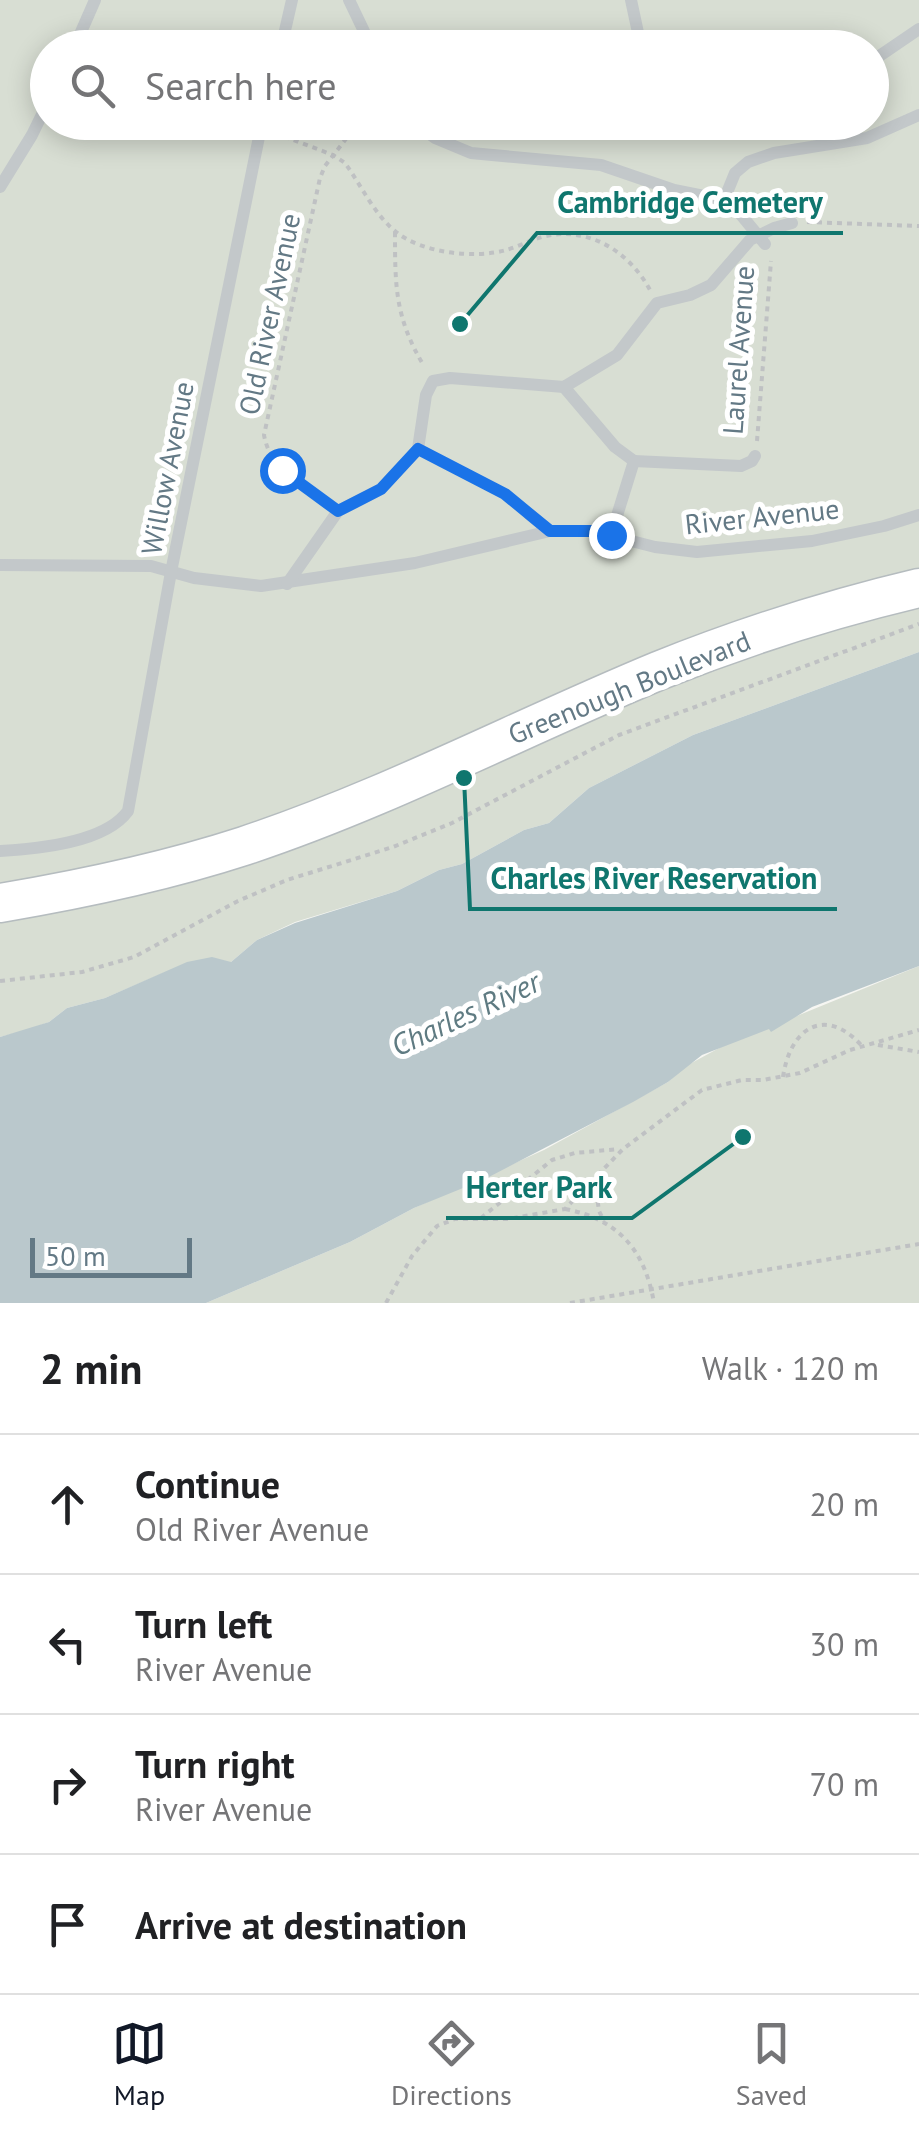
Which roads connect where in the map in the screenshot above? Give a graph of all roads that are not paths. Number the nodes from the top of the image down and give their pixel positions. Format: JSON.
{"nodes":[{"id":1,"x":95,"y":0,"type":"edge"},
{"id":2,"x":292,"y":0,"type":"edge"},
{"id":3,"x":348,"y":0,"type":"edge"},
{"id":4,"x":631,"y":0,"type":"edge"},
{"id":5,"x":919,"y":29,"type":"edge"},
{"id":6,"x":82,"y":30,"type":"edge"},
{"id":7,"x":285,"y":30,"type":"edge"},
{"id":8,"x":363,"y":30,"type":"edge"},
{"id":9,"x":639,"y":30,"type":"edge"},
{"id":10,"x":889,"y":51,"type":"edge"},
{"id":11,"x":919,"y":115,"type":"edge"},
{"id":12,"x":889,"y":128,"type":"edge"},
{"id":13,"x":30,"y":134,"type":"edge"},
{"id":14,"x":258,"y":140,"type":"edge"},
{"id":15,"x":440,"y":140,"type":"edge"},
{"id":16,"x":854,"y":140,"type":"edge"},
{"id":17,"x":0,"y":186,"type":"edge"},
{"id":18,"x":724,"y":200,"type":"junction"},
{"id":19,"x":792,"y":223,"type":"road end"},
{"id":20,"x":762,"y":239,"type":"junction"},
{"id":21,"x":564,"y":387,"type":"junction"},
{"id":22,"x":755,"y":456,"type":"road end"},
{"id":23,"x":634,"y":461,"type":"junction"},
{"id":24,"x":529,"y":514,"type":"road end"},
{"id":25,"x":919,"y":514,"type":"edge"},
{"id":26,"x":550,"y":531,"type":"junction"},
{"id":27,"x":611,"y":535,"type":"junction"},
{"id":28,"x":0,"y":565,"type":"edge"},
{"id":29,"x":171,"y":572,"type":"junction"},
{"id":30,"x":287,"y":584,"type":"junction"},
{"id":31,"x":919,"y":588,"type":"edge"},
{"id":32,"x":0,"y":851,"type":"edge"},
{"id":33,"x":0,"y":902,"type":"edge"}],
"edges":[{"from":1,"to":6,"type":"lane"},
{"from":2,"to":7,"type":"lane"},
{"from":3,"to":8,"type":"lane"},
{"from":4,"to":9,"type":"lane"},
{"from":5,"to":10,"type":"lane"},
{"from":11,"to":12,"type":"lane"},
{"from":13,"to":17,"type":"lane"},
{"from":14,"to":29,"type":"lane","name":"Willow Avenue"},
{"from":15,"to":18,"type":"lane"},
{"from":16,"to":18,"type":"lane"},
{"from":18,"to":20,"type":"lane","name":"Laurel Avenue"},
{"from":19,"to":20,"type":"lane"},
{"from":20,"to":21,"type":"lane"},
{"from":21,"to":23,"type":"lane"},
{"from":21,"to":30,"type":"lane"},
{"from":22,"to":23,"type":"lane","name":"Laurel Avenue"},
{"from":23,"to":27,"type":"lane"},
{"from":24,"to":26,"type":"lane"},
{"from":25,"to":27,"type":"lane","name":"River Avenue"},
{"from":26,"to":27,"type":"lane","name":"River Avenue"},
{"from":26,"to":30,"type":"lane","name":"River Avenue"},
{"from":28,"to":29,"type":"lane","name":"River Avenue"},
{"from":29,"to":30,"type":"lane","name":"River Avenue"},
{"from":29,"to":32,"type":"lane","name":"Willow Avenue"},
{"from":31,"to":33,"type":"main road","name":"Greenough Boulevard"}]}
